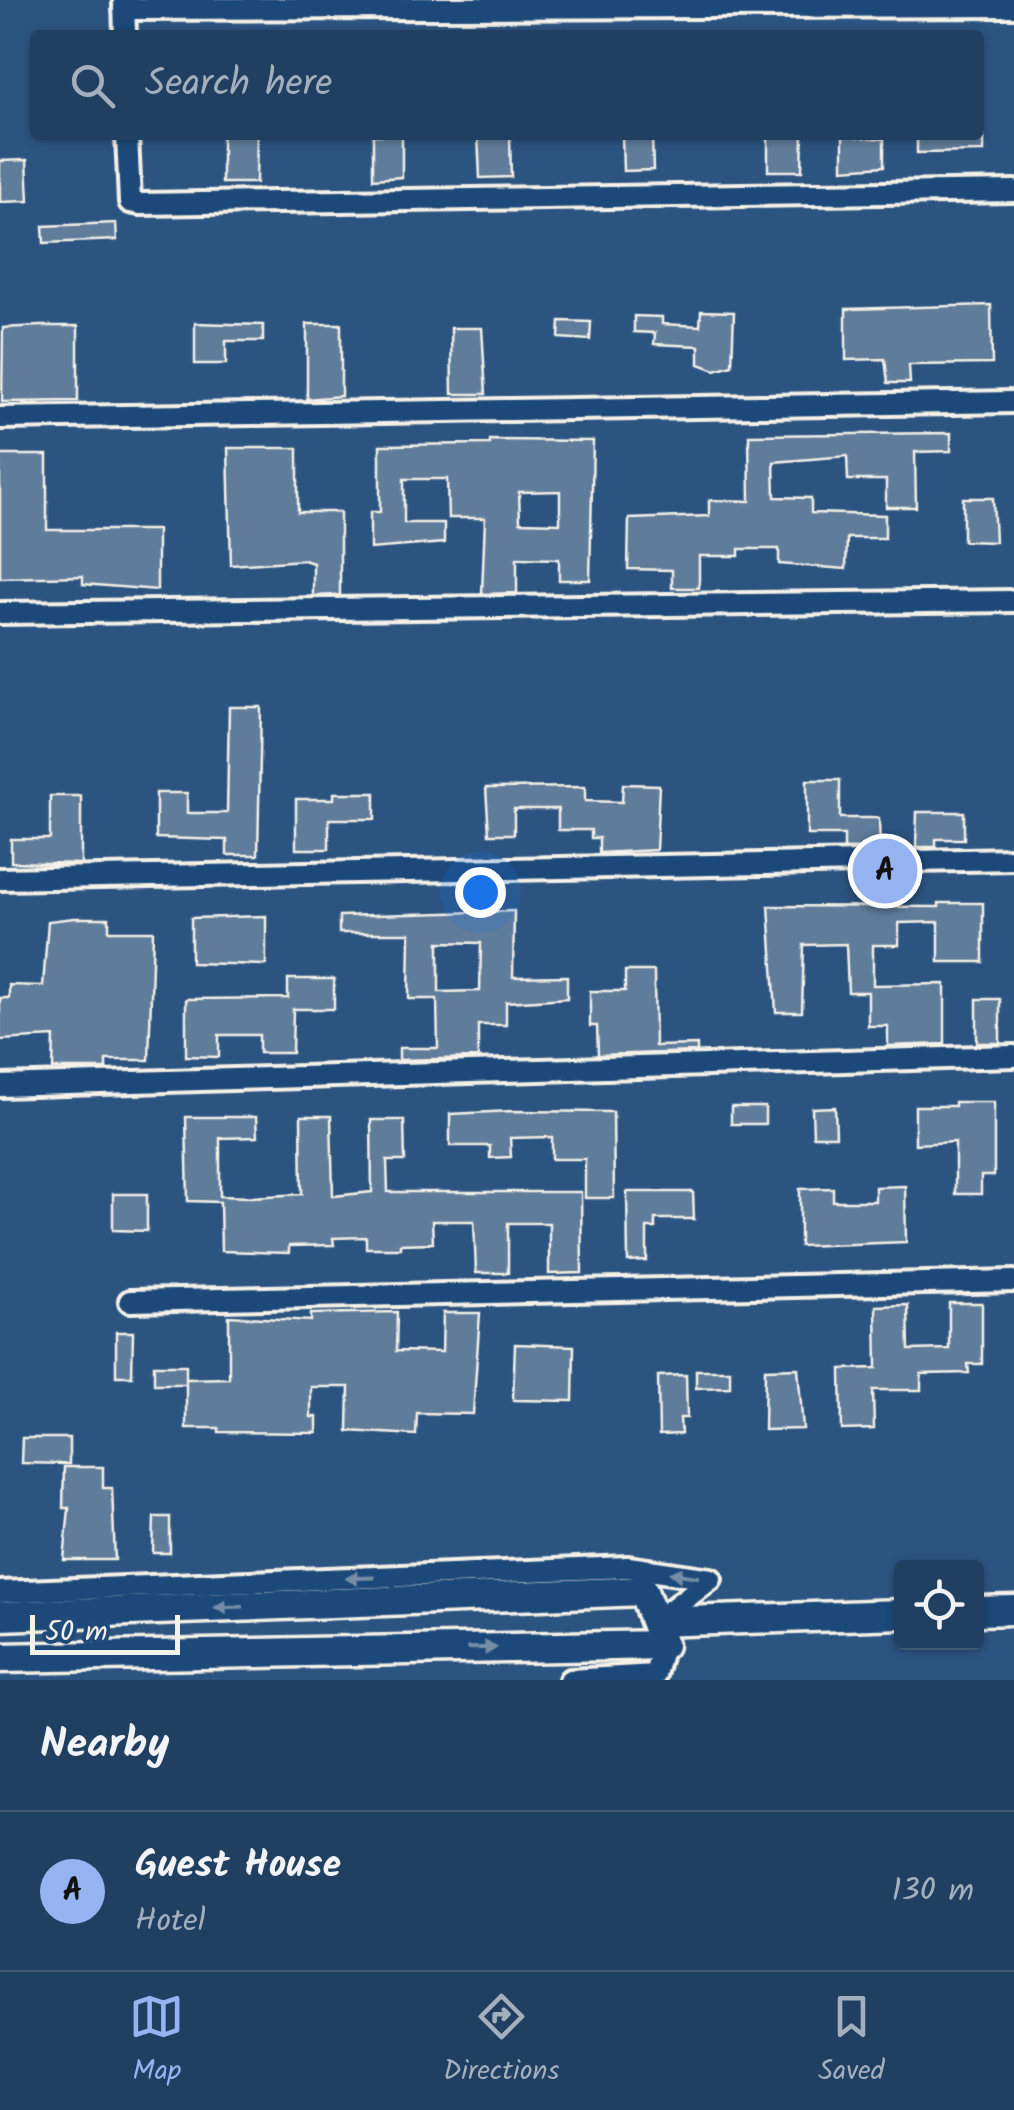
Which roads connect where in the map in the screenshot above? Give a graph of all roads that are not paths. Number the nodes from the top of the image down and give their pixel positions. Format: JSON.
{"nodes":[{"id":1,"x":124,"y":4,"type":"edge"},
{"id":2,"x":1014,"y":6,"type":"edge"},
{"id":3,"x":125,"y":30,"type":"edge"},
{"id":4,"x":127,"y":140,"type":"edge"},
{"id":5,"x":1014,"y":190,"type":"edge"},
{"id":6,"x":1014,"y":402,"type":"edge"},
{"id":7,"x":0,"y":418,"type":"edge"},
{"id":8,"x":1014,"y":601,"type":"edge"},
{"id":9,"x":0,"y":613,"type":"edge"},
{"id":10,"x":1014,"y":859,"type":"edge"},
{"id":11,"x":0,"y":879,"type":"edge"},
{"id":12,"x":1014,"y":1056,"type":"edge"},
{"id":13,"x":0,"y":1086,"type":"edge"},
{"id":14,"x":1014,"y":1281,"type":"edge"},
{"id":15,"x":130,"y":1301,"type":"dead end"},
{"id":16,"x":0,"y":1592,"type":"edge"},
{"id":17,"x":1014,"y":1610,"type":"edge"},
{"id":18,"x":984,"y":1611,"type":"edge"},
{"id":19,"x":894,"y":1615,"type":"edge"},
{"id":20,"x":0,"y":1616,"type":"edge"},
{"id":21,"x":659,"y":1634,"type":"junction"},
{"id":22,"x":0,"y":1658,"type":"edge"},
{"id":23,"x":570,"y":1680,"type":"edge"}],
"edges":[{"from":1,"to":2,"type":"street"},
{"from":1,"to":3,"type":"street"},
{"from":4,"to":5,"type":"street"},
{"from":6,"to":7,"type":"street"},
{"from":8,"to":9,"type":"street"},
{"from":10,"to":11,"type":"street"},
{"from":12,"to":13,"type":"street"},
{"from":14,"to":15,"type":"street"},
{"from":21,"to":16,"type":"street","one_way":true},
{"from":17,"to":18,"type":"main road"},
{"from":19,"to":21,"type":"main road"},
{"from":21,"to":20,"type":"main road","one_way":true},
{"from":22,"to":21,"type":"main road","one_way":true},
{"from":21,"to":23,"type":"street"}]}
